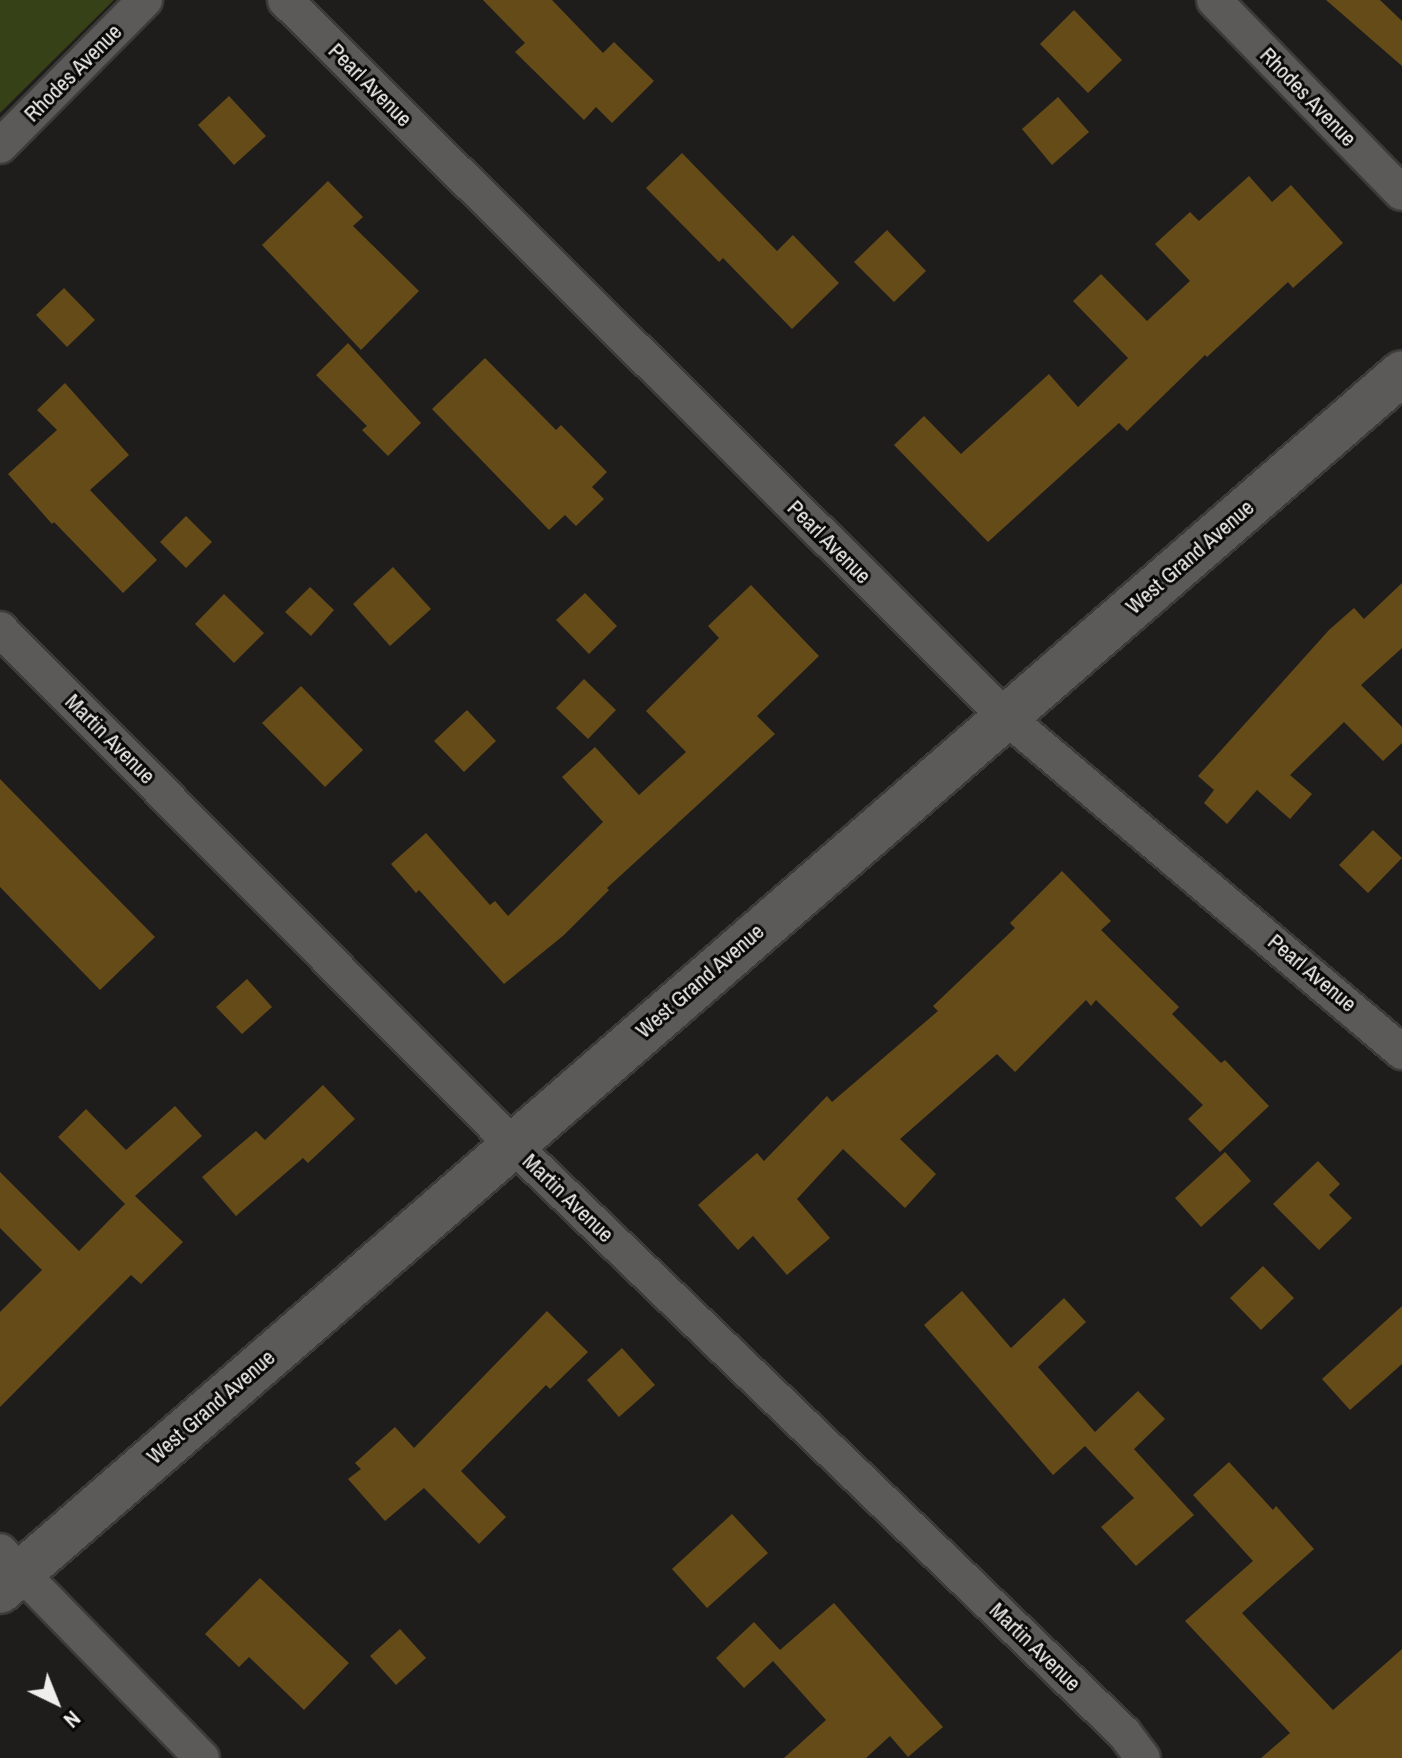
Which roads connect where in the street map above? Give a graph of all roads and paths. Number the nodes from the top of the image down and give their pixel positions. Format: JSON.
{"nodes":[{"id":1,"x":145,"y":0,"type":"edge"},
{"id":2,"x":285,"y":0,"type":"edge"},
{"id":3,"x":1214,"y":0,"type":"edge"},
{"id":4,"x":0,"y":146,"type":"edge"},
{"id":5,"x":1402,"y":193,"type":"edge"},
{"id":6,"x":1402,"y":373,"type":"edge"},
{"id":7,"x":0,"y":629,"type":"edge"},
{"id":8,"x":1006,"y":717,"type":"junction"},
{"id":9,"x":1402,"y":1052,"type":"edge"},
{"id":10,"x":512,"y":1144,"type":"junction"},
{"id":11,"x":7,"y":1572,"type":"edge"},
{"id":12,"x":202,"y":1758,"type":"edge"},
{"id":13,"x":1143,"y":1758,"type":"edge"}],
"edges":[{"from":1,"to":4,"type":"street","name":"Rhodes Avenue"},
{"from":2,"to":8,"type":"street","name":"Pearl Avenue"},
{"from":3,"to":5,"type":"street","name":"Rhodes Avenue"},
{"from":6,"to":8,"type":"main road","name":"West Grand Avenue"},
{"from":7,"to":10,"type":"street","name":"Martin Avenue"},
{"from":8,"to":9,"type":"street","name":"Pearl Avenue"},
{"from":8,"to":10,"type":"main road","name":"West Grand Avenue"},
{"from":10,"to":11,"type":"main road","name":"West Grand Avenue"},
{"from":10,"to":13,"type":"street","name":"Martin Avenue"},
{"from":11,"to":12,"type":"street"}]}
